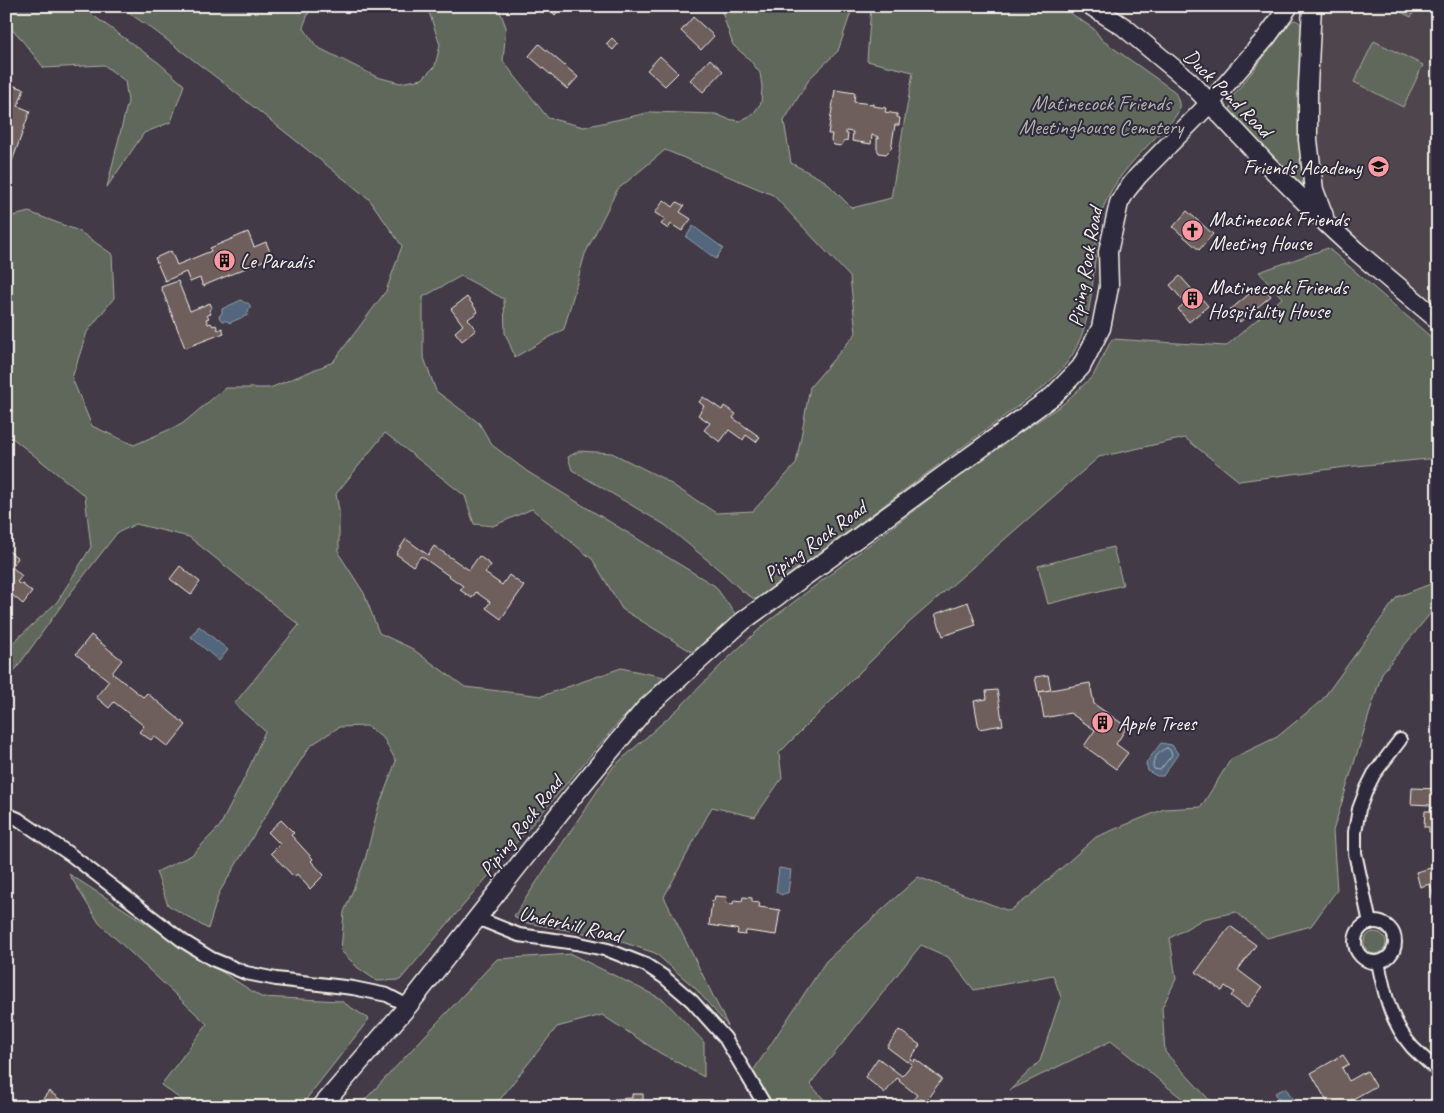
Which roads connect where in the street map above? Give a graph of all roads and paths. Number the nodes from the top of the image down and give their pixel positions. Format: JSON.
{"nodes":[{"id":1,"x":1091,"y":6,"type":"edge"},
{"id":2,"x":1289,"y":6,"type":"edge"},
{"id":3,"x":1312,"y":6,"type":"edge"},
{"id":4,"x":1210,"y":103,"type":"junction"},
{"id":5,"x":1327,"y":224,"type":"junction"},
{"id":6,"x":1438,"y":320,"type":"edge"},
{"id":7,"x":1400,"y":740,"type":"dead end"},
{"id":8,"x":6,"y":814,"type":"edge"},
{"id":9,"x":477,"y":918,"type":"junction"},
{"id":10,"x":1370,"y":923,"type":"junction"},
{"id":11,"x":1378,"y":962,"type":"junction"},
{"id":12,"x":408,"y":1006,"type":"junction"},
{"id":13,"x":1438,"y":1071,"type":"edge"},
{"id":14,"x":321,"y":1107,"type":"edge"},
{"id":15,"x":766,"y":1107,"type":"edge"}],
"edges":[{"from":1,"to":4,"type":"street","name":"Duck Pond Road"},
{"from":2,"to":4,"type":"street","name":"Piping Rock Road"},
{"from":3,"to":5,"type":"street"},
{"from":4,"to":5,"type":"street","name":"Duck Pond Road"},
{"from":4,"to":9,"type":"street","name":"Piping Rock Road"},
{"from":5,"to":6,"type":"street","name":"Duck Pond Road"},
{"from":7,"to":10,"type":"street"},
{"from":8,"to":12,"type":"street"},
{"from":9,"to":12,"type":"street","name":"Piping Rock Road"},
{"from":9,"to":15,"type":"street","name":"Underhill Road"},
{"from":10,"to":11,"type":"street"},
{"from":10,"to":11,"type":"street"},
{"from":11,"to":13,"type":"street"},
{"from":12,"to":14,"type":"street","name":"Piping Rock Road"}]}
